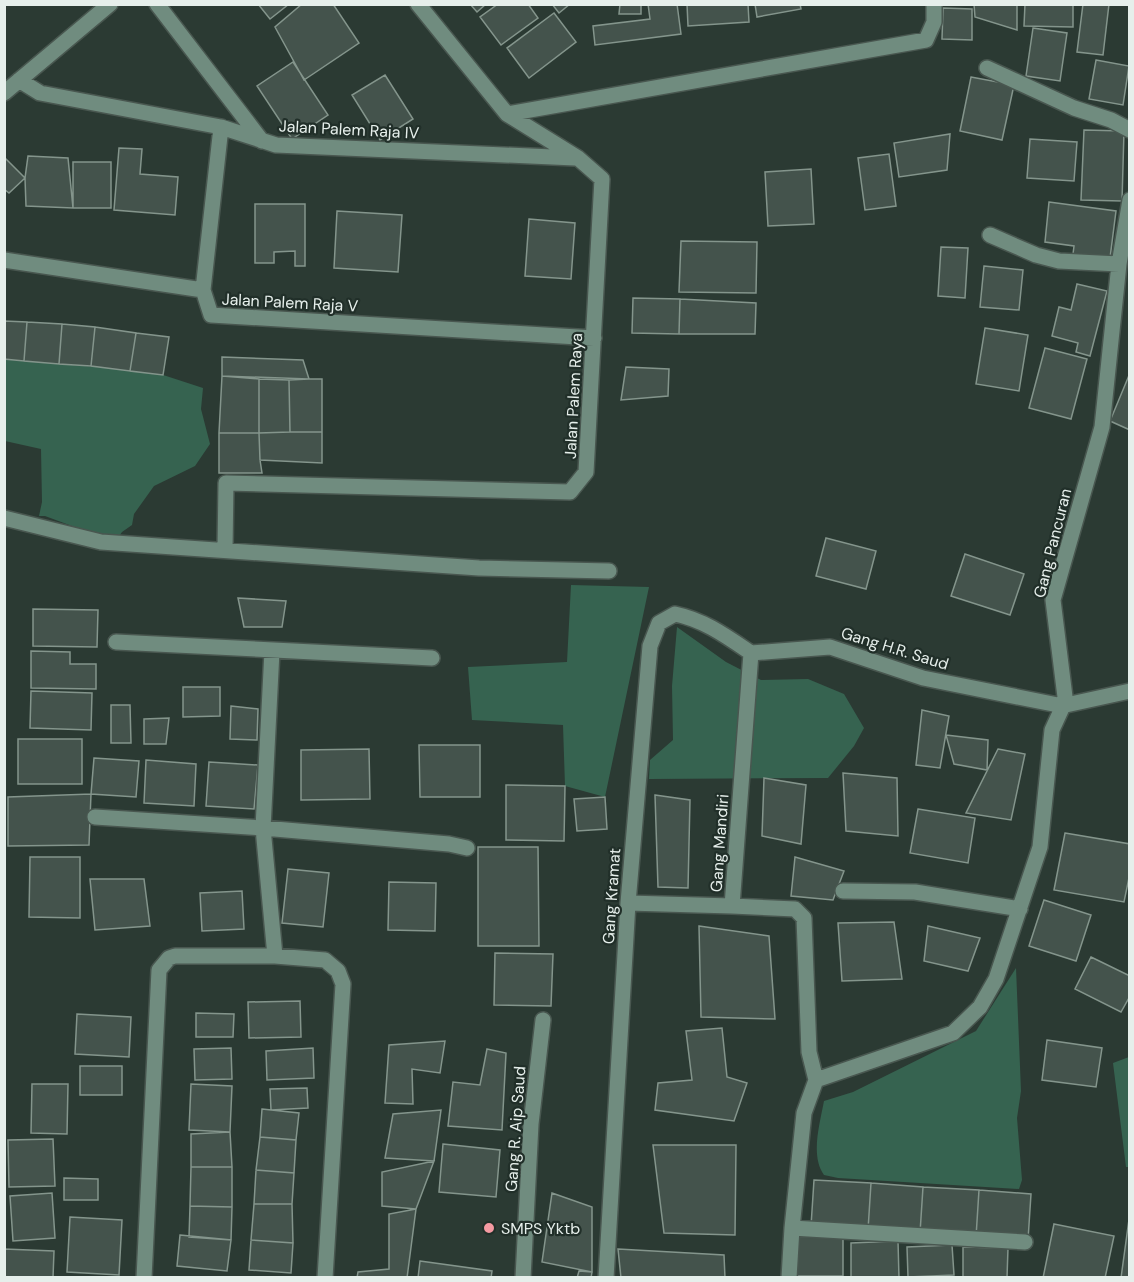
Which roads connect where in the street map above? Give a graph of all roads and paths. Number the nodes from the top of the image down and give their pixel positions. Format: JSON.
{"nodes":[{"id":1,"x":110,"y":4,"type":"edge"},
{"id":2,"x":157,"y":4,"type":"edge"},
{"id":3,"x":418,"y":4,"type":"edge"},
{"id":4,"x":934,"y":4,"type":"edge"},
{"id":5,"x":987,"y":68,"type":"dead end"},
{"id":6,"x":20,"y":80,"type":"junction"},
{"id":7,"x":4,"y":93,"type":"edge"},
{"id":8,"x":507,"y":114,"type":"junction"},
{"id":9,"x":221,"y":127,"type":"junction"},
{"id":10,"x":1130,"y":130,"type":"edge"},
{"id":11,"x":262,"y":141,"type":"junction"},
{"id":12,"x":578,"y":158,"type":"junction"},
{"id":13,"x":1129,"y":201,"type":"edge"},
{"id":14,"x":990,"y":235,"type":"dead end"},
{"id":15,"x":4,"y":260,"type":"edge"},
{"id":16,"x":1119,"y":264,"type":"junction"},
{"id":17,"x":202,"y":290,"type":"junction"},
{"id":18,"x":594,"y":338,"type":"junction"},
{"id":19,"x":4,"y":518,"type":"edge"},
{"id":20,"x":225,"y":549,"type":"junction"},
{"id":21,"x":609,"y":571,"type":"dead end"},
{"id":22,"x":116,"y":642,"type":"dead end"},
{"id":23,"x":272,"y":651,"type":"junction"},
{"id":24,"x":751,"y":653,"type":"junction"},
{"id":25,"x":432,"y":658,"type":"dead end"},
{"id":26,"x":1130,"y":692,"type":"edge"},
{"id":27,"x":1065,"y":706,"type":"junction"},
{"id":28,"x":94,"y":817,"type":"dead end"},
{"id":29,"x":263,"y":828,"type":"junction"},
{"id":30,"x":467,"y":848,"type":"dead end"},
{"id":31,"x":843,"y":891,"type":"dead end"},
{"id":32,"x":628,"y":903,"type":"junction"},
{"id":33,"x":732,"y":906,"type":"junction"},
{"id":34,"x":1020,"y":909,"type":"junction"},
{"id":35,"x":275,"y":956,"type":"junction"},
{"id":36,"x":543,"y":1020,"type":"dead end"},
{"id":37,"x":816,"y":1080,"type":"junction"},
{"id":38,"x":792,"y":1228,"type":"junction"},
{"id":39,"x":1025,"y":1242,"type":"dead end"},
{"id":40,"x":144,"y":1278,"type":"edge"},
{"id":41,"x":325,"y":1278,"type":"edge"},
{"id":42,"x":524,"y":1278,"type":"edge"},
{"id":43,"x":606,"y":1278,"type":"edge"},
{"id":44,"x":789,"y":1278,"type":"edge"}],
"edges":[{"from":1,"to":6,"type":"street"},
{"from":2,"to":11,"type":"street"},
{"from":3,"to":8,"type":"street","name":"Jalan Palem Raya"},
{"from":4,"to":8,"type":"street"},
{"from":5,"to":10,"type":"street"},
{"from":6,"to":7,"type":"street"},
{"from":6,"to":9,"type":"street","name":"Jalan Palem Raja IV"},
{"from":8,"to":12,"type":"street","name":"Jalan Palem Raya"},
{"from":9,"to":11,"type":"street","name":"Jalan Palem Raja IV"},
{"from":9,"to":17,"type":"street"},
{"from":11,"to":12,"type":"street","name":"Jalan Palem Raja IV"},
{"from":12,"to":18,"type":"street","name":"Jalan Palem Raya"},
{"from":13,"to":16,"type":"street","name":"Gang Pancuran"},
{"from":14,"to":16,"type":"street"},
{"from":15,"to":17,"type":"street","name":"Jalan Palem Raja V"},
{"from":16,"to":27,"type":"street","name":"Gang Pancuran"},
{"from":17,"to":18,"type":"street","name":"Jalan Palem Raja V"},
{"from":18,"to":20,"type":"street","name":"Jalan Palem Raya"},
{"from":19,"to":20,"type":"street"},
{"from":20,"to":21,"type":"street"},
{"from":22,"to":23,"type":"street"},
{"from":23,"to":25,"type":"street"},
{"from":23,"to":29,"type":"street"},
{"from":24,"to":27,"type":"street","name":"Gang H.R. Saud"},
{"from":24,"to":32,"type":"street","name":"Gang Kramat"},
{"from":24,"to":33,"type":"street","name":"Gang Mandiri"},
{"from":26,"to":27,"type":"street"},
{"from":27,"to":34,"type":"street"},
{"from":28,"to":29,"type":"street"},
{"from":29,"to":30,"type":"street"},
{"from":29,"to":35,"type":"street"},
{"from":31,"to":34,"type":"street"},
{"from":32,"to":33,"type":"street"},
{"from":32,"to":43,"type":"street","name":"Gang Kramat"},
{"from":33,"to":37,"type":"street","name":"Gang Mandiri"},
{"from":34,"to":37,"type":"street"},
{"from":35,"to":40,"type":"street"},
{"from":35,"to":41,"type":"street"},
{"from":36,"to":42,"type":"street","name":"Gang R. Aip Saud"},
{"from":37,"to":38,"type":"street"},
{"from":38,"to":39,"type":"street"},
{"from":38,"to":44,"type":"street"}]}
